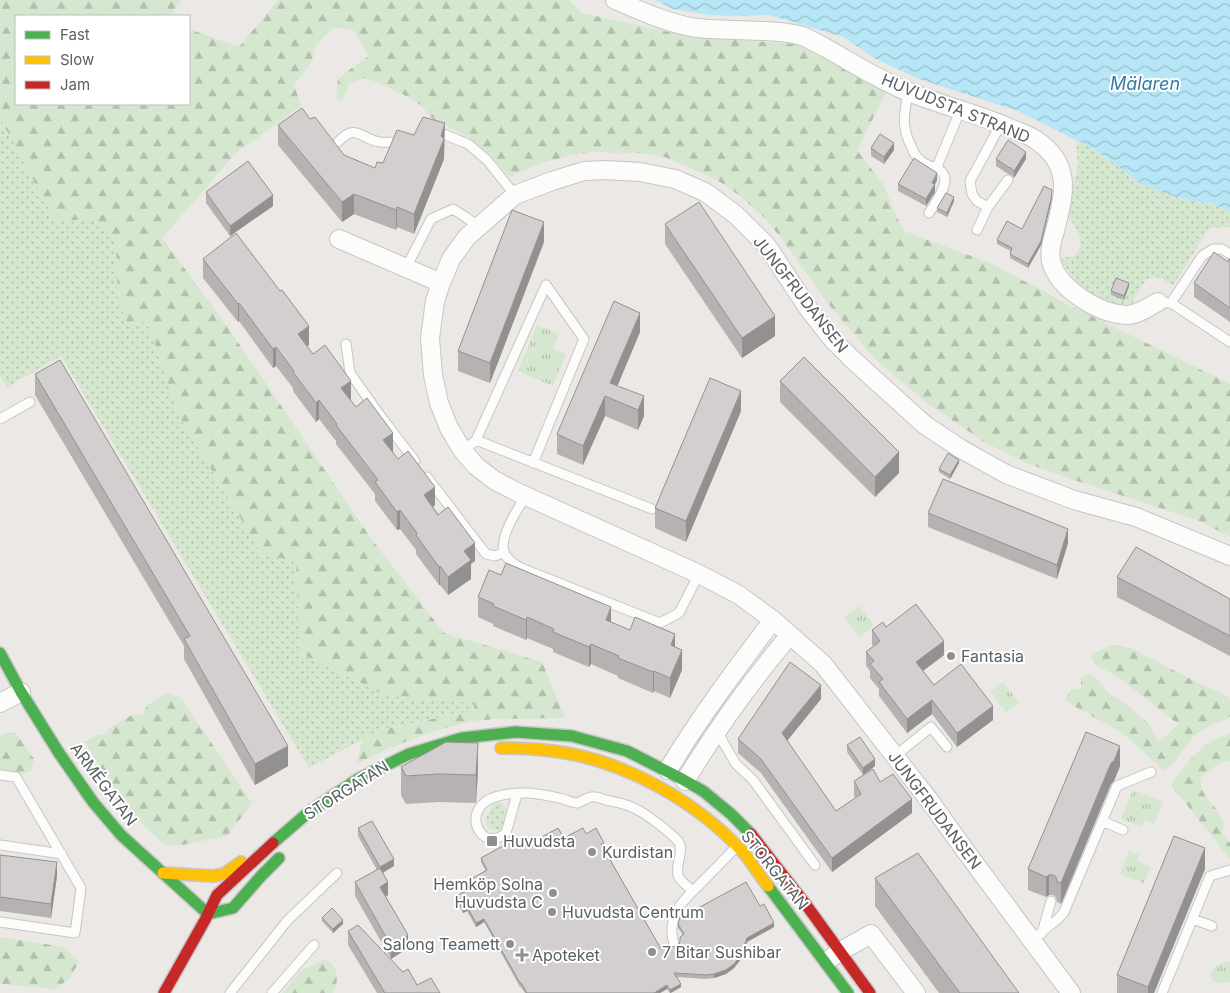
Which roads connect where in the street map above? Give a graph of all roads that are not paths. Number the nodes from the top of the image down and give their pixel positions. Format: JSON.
{"nodes":[{"id":1,"x":615,"y":0,"type":"edge"},
{"id":2,"x":908,"y":92,"type":"junction"},
{"id":3,"x":960,"y":111,"type":"junction"},
{"id":4,"x":1001,"y":124,"type":"junction"},
{"id":5,"x":430,"y":133,"type":"edge"},
{"id":6,"x":338,"y":142,"type":"dead end"},
{"id":7,"x":412,"y":148,"type":"edge"},
{"id":8,"x":936,"y":168,"type":"junction"},
{"id":9,"x":1008,"y":180,"type":"dead end"},
{"id":10,"x":515,"y":195,"type":"junction"},
{"id":11,"x":988,"y":207,"type":"junction"},
{"id":12,"x":929,"y":213,"type":"dead end"},
{"id":13,"x":478,"y":226,"type":"junction"},
{"id":14,"x":977,"y":230,"type":"dead end"},
{"id":15,"x":339,"y":238,"type":"dead end"},
{"id":16,"x":1230,"y":254,"type":"edge"},
{"id":17,"x":406,"y":268,"type":"junction"},
{"id":18,"x":442,"y":283,"type":"junction"},
{"id":19,"x":1164,"y":302,"type":"junction"},
{"id":20,"x":1230,"y":342,"type":"edge"},
{"id":21,"x":346,"y":344,"type":"dead end"},
{"id":22,"x":30,"y":402,"type":"dead end"},
{"id":23,"x":0,"y":419,"type":"edge"},
{"id":24,"x":470,"y":446,"type":"junction"},
{"id":25,"x":533,"y":463,"type":"junction"},
{"id":26,"x":526,"y":496,"type":"junction"},
{"id":27,"x":652,"y":510,"type":"dead end"},
{"id":28,"x":504,"y":552,"type":"junction"},
{"id":29,"x":1230,"y":556,"type":"edge"},
{"id":30,"x":699,"y":574,"type":"junction"},
{"id":31,"x":772,"y":620,"type":"junction"},
{"id":32,"x":790,"y":635,"type":"junction"},
{"id":33,"x":0,"y":653,"type":"edge"},
{"id":34,"x":21,"y":692,"type":"junction"},
{"id":35,"x":0,"y":703,"type":"edge"},
{"id":36,"x":718,"y":728,"type":"junction"},
{"id":37,"x":947,"y":747,"type":"dead end"},
{"id":38,"x":490,"y":749,"type":"dead end"},
{"id":39,"x":895,"y":756,"type":"junction"},
{"id":40,"x":668,"y":770,"type":"junction"},
{"id":41,"x":1151,"y":772,"type":"dead end"},
{"id":42,"x":0,"y":775,"type":"edge"},
{"id":43,"x":658,"y":787,"type":"junction"},
{"id":44,"x":680,"y":788,"type":"junction"},
{"id":45,"x":517,"y":794,"type":"junction"},
{"id":46,"x":1102,"y":821,"type":"junction"},
{"id":47,"x":1122,"y":830,"type":"dead end"},
{"id":48,"x":750,"y":833,"type":"junction"},
{"id":49,"x":281,"y":834,"type":"junction"},
{"id":50,"x":0,"y":845,"type":"edge"},
{"id":51,"x":737,"y":846,"type":"junction"},
{"id":52,"x":286,"y":852,"type":"dead end"},
{"id":53,"x":62,"y":854,"type":"junction"},
{"id":54,"x":815,"y":865,"type":"dead end"},
{"id":55,"x":1230,"y":870,"type":"edge"},
{"id":56,"x":162,"y":873,"type":"junction"},
{"id":57,"x":337,"y":873,"type":"dead end"},
{"id":58,"x":693,"y":891,"type":"junction"},
{"id":59,"x":1052,"y":901,"type":"dead end"},
{"id":60,"x":208,"y":914,"type":"junction"},
{"id":61,"x":1193,"y":919,"type":"junction"},
{"id":62,"x":0,"y":922,"type":"edge"},
{"id":63,"x":1212,"y":926,"type":"dead end"},
{"id":64,"x":1037,"y":937,"type":"junction"},
{"id":65,"x":674,"y":944,"type":"edge"},
{"id":66,"x":314,"y":946,"type":"dead end"},
{"id":67,"x":840,"y":951,"type":"junction"},
{"id":68,"x":825,"y":963,"type":"junction"},
{"id":69,"x":164,"y":993,"type":"edge"},
{"id":70,"x":230,"y":993,"type":"edge"},
{"id":71,"x":272,"y":993,"type":"edge"},
{"id":72,"x":848,"y":993,"type":"edge"},
{"id":73,"x":870,"y":993,"type":"edge"},
{"id":74,"x":916,"y":993,"type":"edge"},
{"id":75,"x":1071,"y":993,"type":"edge"},
{"id":76,"x":1162,"y":993,"type":"edge"}],
"edges":[{"from":1,"to":2,"type":"street","name":"HUVUDSTA STRAND"},
{"from":2,"to":3,"type":"street","name":"HUVUDSTA STRAND"},
{"from":2,"to":8,"type":"lane"},
{"from":3,"to":4,"type":"street","name":"HUVUDSTA STRAND"},
{"from":3,"to":8,"type":"lane"},
{"from":4,"to":11,"type":"lane"},
{"from":4,"to":19,"type":"street","name":"HUVUDSTA STRAND"},
{"from":5,"to":10,"type":"lane"},
{"from":6,"to":7,"type":"lane"},
{"from":8,"to":12,"type":"lane"},
{"from":9,"to":11,"type":"lane"},
{"from":10,"to":13,"type":"street","name":"JUNGFRUDANSEN"},
{"from":10,"to":29,"type":"street","name":"JUNGFRUDANSEN"},
{"from":11,"to":14,"type":"lane"},
{"from":13,"to":17,"type":"lane"},
{"from":13,"to":18,"type":"street","name":"JUNGFRUDANSEN"},
{"from":15,"to":17,"type":"street"},
{"from":16,"to":19,"type":"lane","name":"HUVUDSTA STRAND"},
{"from":17,"to":18,"type":"street"},
{"from":18,"to":24,"type":"street","name":"JUNGFRUDANSEN"},
{"from":19,"to":20,"type":"lane"},
{"from":21,"to":28,"type":"lane"},
{"from":22,"to":23,"type":"lane"},
{"from":24,"to":25,"type":"lane"},
{"from":24,"to":25,"type":"lane"},
{"from":24,"to":26,"type":"street","name":"JUNGFRUDANSEN"},
{"from":25,"to":27,"type":"lane"},
{"from":26,"to":28,"type":"lane"},
{"from":26,"to":30,"type":"street","name":"JUNGFRUDANSEN"},
{"from":28,"to":30,"type":"lane"},
{"from":30,"to":31,"type":"street","name":"JUNGFRUDANSEN"},
{"from":31,"to":32,"type":"street","name":"JUNGFRUDANSEN"},
{"from":31,"to":40,"type":"street"},
{"from":32,"to":36,"type":"street"},
{"from":32,"to":39,"type":"street","name":"JUNGFRUDANSEN"},
{"from":33,"to":34,"type":"street","name":"ARMÉGATAN"},
{"from":34,"to":35,"type":"street"},
{"from":34,"to":56,"type":"street","name":"ARMÉGATAN"},
{"from":36,"to":44,"type":"street"},
{"from":36,"to":54,"type":"lane"},
{"from":37,"to":39,"type":"lane"},
{"from":38,"to":43,"type":"street","name":"STORGATAN"},
{"from":39,"to":64,"type":"street","name":"JUNGFRUDANSEN"},
{"from":40,"to":43,"type":"street"},
{"from":40,"to":44,"type":"street","name":"STORGATAN"},
{"from":40,"to":49,"type":"street","name":"STORGATAN"},
{"from":41,"to":46,"type":"lane"},
{"from":42,"to":53,"type":"lane"},
{"from":43,"to":44,"type":"street","name":"STORGATAN"},
{"from":44,"to":48,"type":"street","name":"STORGATAN"},
{"from":44,"to":51,"type":"street","name":"STORGATAN"},
{"from":45,"to":45,"type":"lane"},
{"from":45,"to":58,"type":"lane"},
{"from":46,"to":47,"type":"lane"},
{"from":46,"to":64,"type":"lane"},
{"from":48,"to":51,"type":"lane"},
{"from":48,"to":67,"type":"street","name":"STORGATAN"},
{"from":49,"to":56,"type":"street","name":"STORGATAN"},
{"from":49,"to":60,"type":"street","name":"STORGATAN"},
{"from":50,"to":53,"type":"lane"},
{"from":51,"to":58,"type":"lane"},
{"from":51,"to":68,"type":"street","name":"STORGATAN"},
{"from":52,"to":60,"type":"street"},
{"from":53,"to":62,"type":"lane"},
{"from":55,"to":61,"type":"lane"},
{"from":56,"to":60,"type":"street","name":"ARMÉGATAN"},
{"from":57,"to":70,"type":"lane"},
{"from":58,"to":65,"type":"lane"},
{"from":59,"to":64,"type":"lane"},
{"from":60,"to":69,"type":"street","name":"STORGATAN"},
{"from":61,"to":63,"type":"lane"},
{"from":61,"to":76,"type":"lane"},
{"from":64,"to":75,"type":"street","name":"JUNGFRUDANSEN"},
{"from":66,"to":71,"type":"lane"},
{"from":67,"to":68,"type":"street"},
{"from":67,"to":73,"type":"street","name":"STORGATAN"},
{"from":67,"to":74,"type":"street"},
{"from":68,"to":72,"type":"street","name":"STORGATAN"}]}
